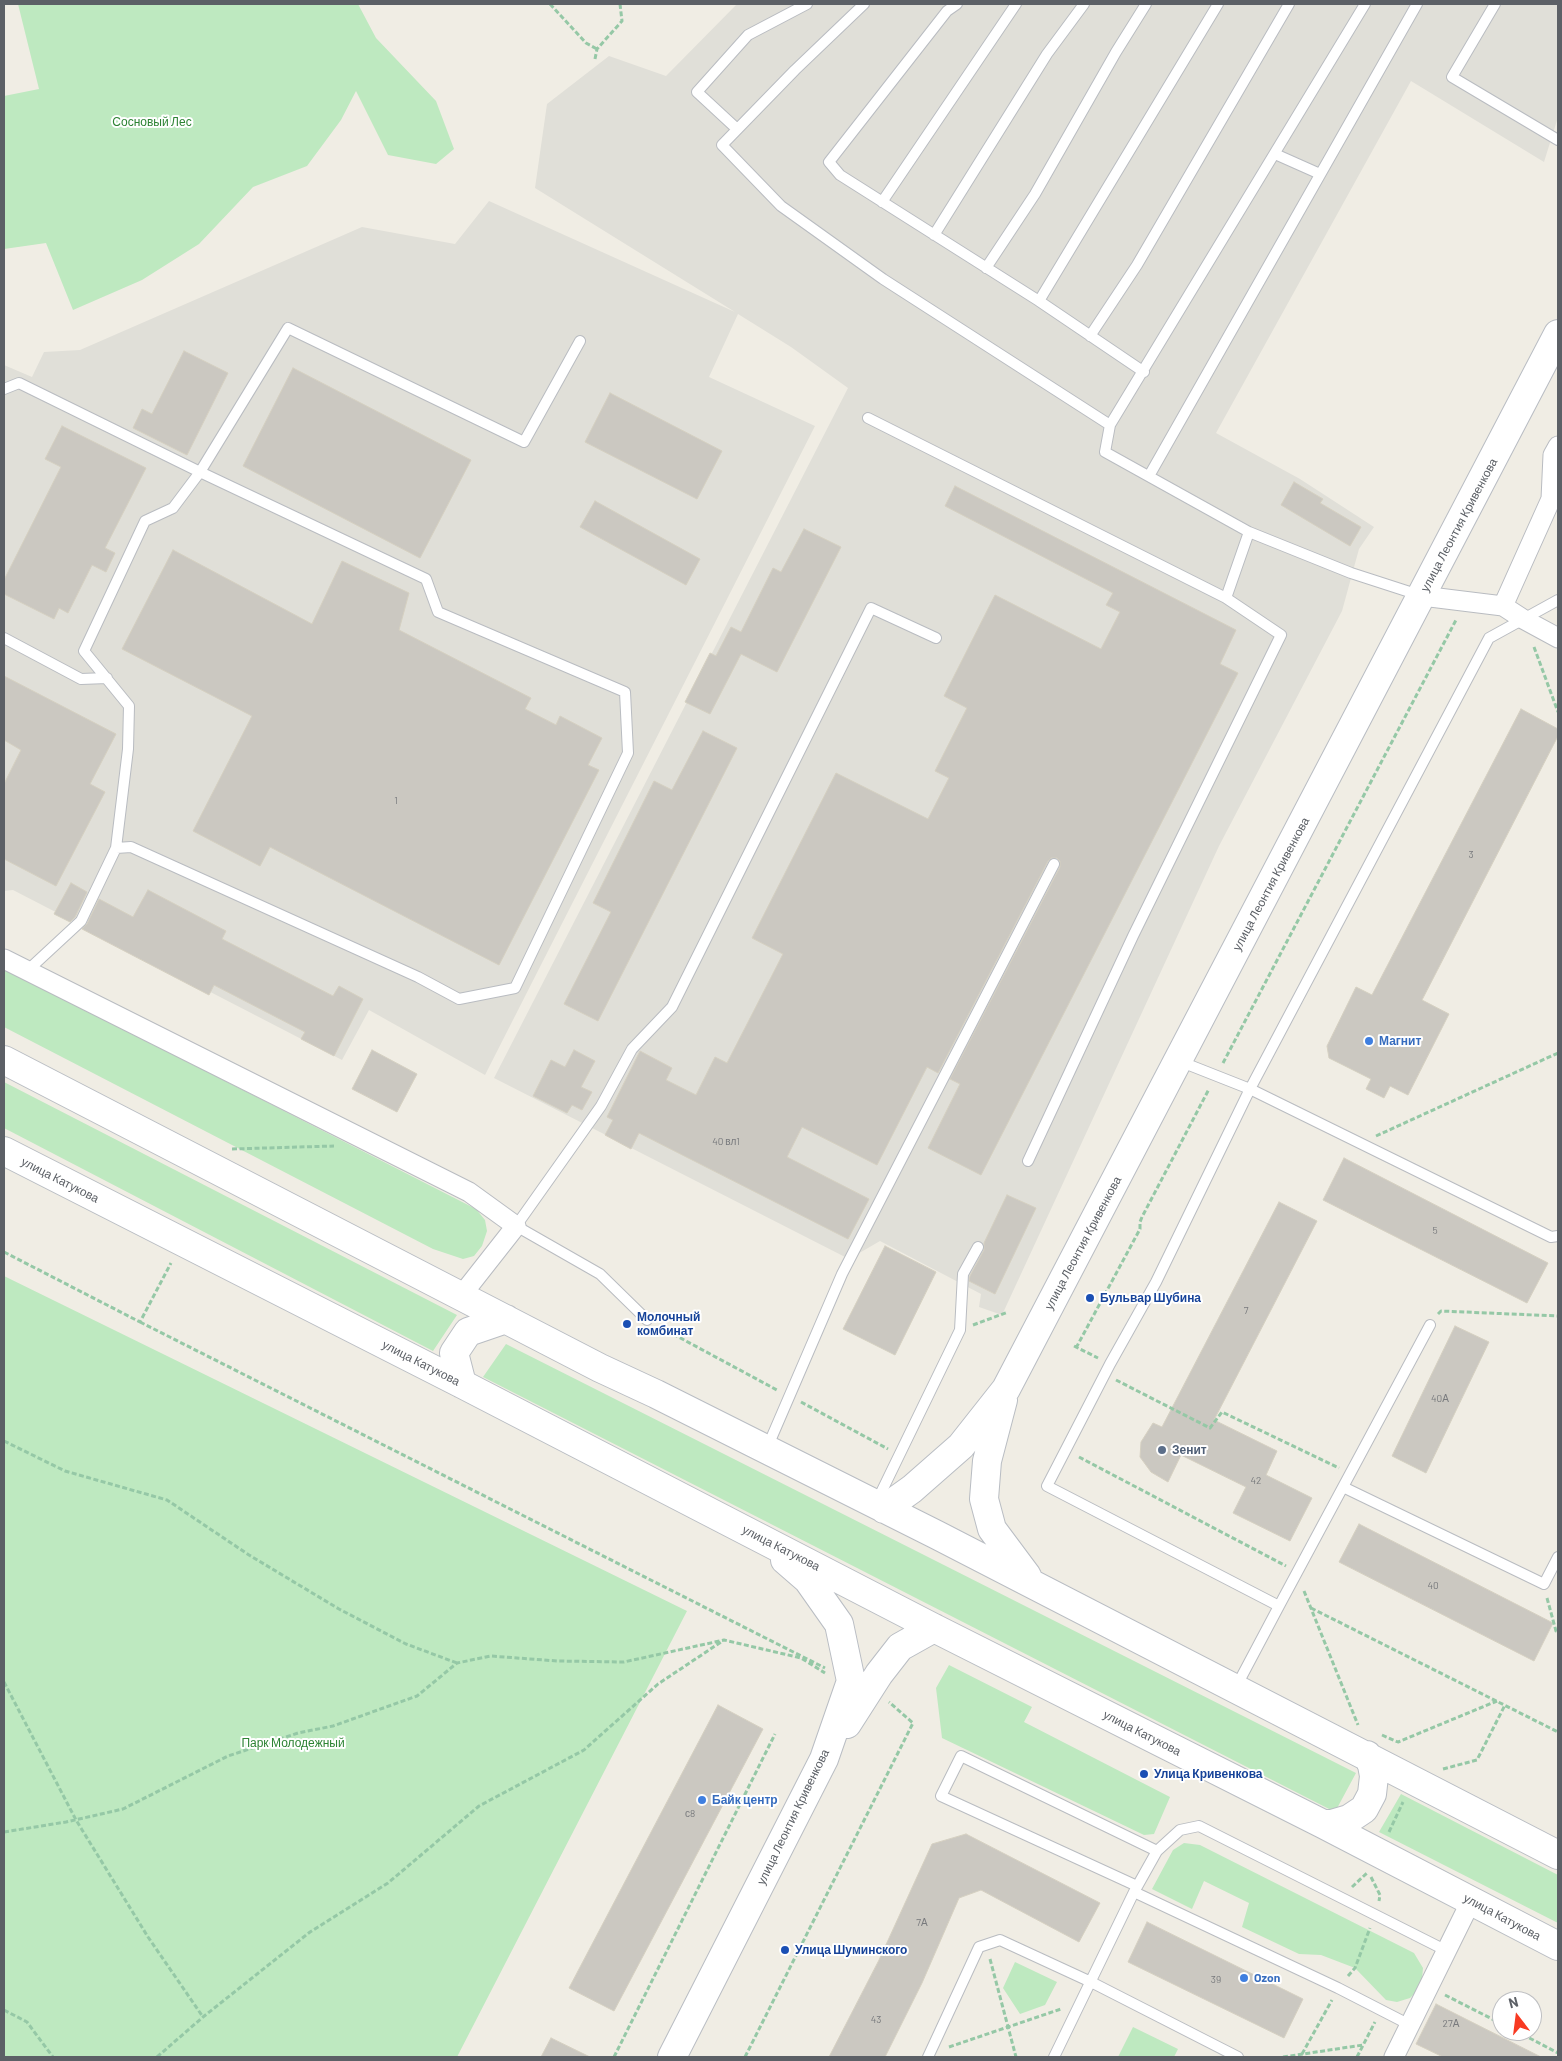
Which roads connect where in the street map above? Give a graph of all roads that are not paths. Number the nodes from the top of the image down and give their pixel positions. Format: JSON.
{"nodes":[{"id":1,"x":807,"y":4,"type":"edge"},
{"id":2,"x":864,"y":4,"type":"edge"},
{"id":3,"x":957,"y":4,"type":"edge"},
{"id":4,"x":1016,"y":4,"type":"edge"},
{"id":5,"x":1084,"y":4,"type":"edge"},
{"id":6,"x":1146,"y":4,"type":"edge"},
{"id":7,"x":1218,"y":4,"type":"edge"},
{"id":8,"x":1289,"y":4,"type":"edge"},
{"id":9,"x":1365,"y":4,"type":"edge"},
{"id":10,"x":1416,"y":4,"type":"edge"},
{"id":11,"x":1495,"y":4,"type":"edge"},
{"id":12,"x":737,"y":130,"type":"junction"},
{"id":13,"x":1558,"y":140,"type":"edge"},
{"id":14,"x":1275,"y":154,"type":"junction"},
{"id":15,"x":1320,"y":174,"type":"junction"},
{"id":16,"x":882,"y":202,"type":"junction"},
{"id":17,"x":934,"y":235,"type":"junction"},
{"id":18,"x":986,"y":268,"type":"junction"},
{"id":19,"x":1039,"y":301,"type":"junction"},
{"id":20,"x":1558,"y":313,"type":"edge"},
{"id":21,"x":1558,"y":334,"type":"edge"},
{"id":22,"x":1090,"y":336,"type":"junction"},
{"id":23,"x":580,"y":341,"type":"dead end"},
{"id":24,"x":1144,"y":372,"type":"junction"},
{"id":25,"x":1535,"y":379,"type":"junction"},
{"id":26,"x":4,"y":389,"type":"edge"},
{"id":27,"x":868,"y":418,"type":"dead end"},
{"id":28,"x":1110,"y":425,"type":"junction"},
{"id":29,"x":1558,"y":446,"type":"edge"},
{"id":30,"x":200,"y":472,"type":"junction"},
{"id":31,"x":1149,"y":476,"type":"junction"},
{"id":32,"x":1249,"y":532,"type":"junction"},
{"id":33,"x":1422,"y":596,"type":"junction"},
{"id":34,"x":1226,"y":598,"type":"junction"},
{"id":35,"x":1558,"y":600,"type":"edge"},
{"id":36,"x":1503,"y":606,"type":"junction"},
{"id":37,"x":1523,"y":620,"type":"junction"},
{"id":38,"x":4,"y":638,"type":"edge"},
{"id":39,"x":936,"y":638,"type":"dead end"},
{"id":40,"x":1558,"y":638,"type":"edge"},
{"id":41,"x":106,"y":678,"type":"junction"},
{"id":42,"x":116,"y":848,"type":"junction"},
{"id":43,"x":1054,"y":864,"type":"dead end"},
{"id":44,"x":4,"y":959,"type":"edge"},
{"id":45,"x":27,"y":971,"type":"junction"},
{"id":46,"x":4,"y":1060,"type":"edge"},
{"id":47,"x":1178,"y":1061,"type":"junction"},
{"id":48,"x":1250,"y":1089,"type":"junction"},
{"id":49,"x":4,"y":1151,"type":"edge"},
{"id":50,"x":1028,"y":1161,"type":"dead end"},
{"id":51,"x":516,"y":1226,"type":"junction"},
{"id":52,"x":1558,"y":1236,"type":"edge"},
{"id":53,"x":978,"y":1247,"type":"dead end"},
{"id":54,"x":461,"y":1296,"type":"junction"},
{"id":55,"x":506,"y":1319,"type":"junction"},
{"id":56,"x":647,"y":1320,"type":"road end"},
{"id":57,"x":1430,"y":1325,"type":"road end"},
{"id":58,"x":462,"y":1384,"type":"junction"},
{"id":59,"x":1006,"y":1389,"type":"junction"},
{"id":60,"x":766,"y":1450,"type":"junction"},
{"id":61,"x":1343,"y":1487,"type":"junction"},
{"id":62,"x":879,"y":1506,"type":"junction"},
{"id":63,"x":755,"y":1535,"type":"junction"},
{"id":64,"x":1558,"y":1557,"type":"edge"},
{"id":65,"x":1035,"y":1585,"type":"junction"},
{"id":66,"x":1279,"y":1606,"type":"junction"},
{"id":67,"x":934,"y":1628,"type":"junction"},
{"id":68,"x":849,"y":1680,"type":"junction"},
{"id":69,"x":1235,"y":1689,"type":"junction"},
{"id":70,"x":1370,"y":1743,"type":"junction"},
{"id":71,"x":1323,"y":1824,"type":"junction"},
{"id":72,"x":1157,"y":1851,"type":"junction"},
{"id":73,"x":1558,"y":1855,"type":"edge"},
{"id":74,"x":1136,"y":1889,"type":"junction"},
{"id":75,"x":1471,"y":1901,"type":"junction"},
{"id":76,"x":1558,"y":1946,"type":"edge"},
{"id":77,"x":1447,"y":1951,"type":"junction"},
{"id":78,"x":1091,"y":1982,"type":"junction"},
{"id":79,"x":1410,"y":2025,"type":"junction"},
{"id":80,"x":929,"y":2055,"type":"edge"},
{"id":81,"x":672,"y":2057,"type":"edge"},
{"id":82,"x":1054,"y":2057,"type":"edge"},
{"id":83,"x":1238,"y":2057,"type":"edge"},
{"id":84,"x":1394,"y":2057,"type":"edge"}],
"edges":[{"from":1,"to":12,"type":"lane"},
{"from":2,"to":12,"type":"lane"},
{"from":3,"to":16,"type":"lane"},
{"from":4,"to":16,"type":"lane"},
{"from":5,"to":17,"type":"lane"},
{"from":6,"to":18,"type":"lane"},
{"from":7,"to":19,"type":"lane"},
{"from":8,"to":22,"type":"lane"},
{"from":9,"to":14,"type":"lane"},
{"from":10,"to":15,"type":"lane"},
{"from":11,"to":13,"type":"lane"},
{"from":12,"to":28,"type":"lane"},
{"from":14,"to":15,"type":"lane"},
{"from":14,"to":24,"type":"lane"},
{"from":15,"to":31,"type":"lane"},
{"from":16,"to":17,"type":"lane"},
{"from":17,"to":18,"type":"lane"},
{"from":18,"to":19,"type":"lane"},
{"from":19,"to":22,"type":"lane"},
{"from":20,"to":25,"type":"main road","name":"улица Леонтия Кривенкова"},
{"from":21,"to":25,"type":"main road","name":"улица Леонтия Кривенкова"},
{"from":22,"to":24,"type":"lane"},
{"from":23,"to":30,"type":"lane"},
{"from":24,"to":28,"type":"lane"},
{"from":25,"to":33,"type":"main road","name":"улица Леонтия Кривенкова"},
{"from":26,"to":30,"type":"lane"},
{"from":27,"to":34,"type":"lane"},
{"from":28,"to":31,"type":"lane"},
{"from":29,"to":36,"type":"street"},
{"from":30,"to":41,"type":"lane"},
{"from":30,"to":42,"type":"lane"},
{"from":31,"to":32,"type":"lane"},
{"from":32,"to":33,"type":"lane"},
{"from":32,"to":34,"type":"lane"},
{"from":33,"to":36,"type":"street"},
{"from":33,"to":47,"type":"main road","name":"улица Леонтия Кривенкова"},
{"from":34,"to":50,"type":"lane"},
{"from":35,"to":37,"type":"lane"},
{"from":36,"to":37,"type":"street"},
{"from":37,"to":40,"type":"street"},
{"from":37,"to":48,"type":"lane"},
{"from":38,"to":41,"type":"lane"},
{"from":39,"to":51,"type":"lane"},
{"from":41,"to":42,"type":"lane"},
{"from":42,"to":45,"type":"lane"},
{"from":43,"to":60,"type":"lane"},
{"from":44,"to":45,"type":"street"},
{"from":45,"to":51,"type":"street"},
{"from":46,"to":54,"type":"main road"},
{"from":47,"to":48,"type":"lane"},
{"from":47,"to":59,"type":"main road","name":"улица Леонтия Кривенкова"},
{"from":48,"to":52,"type":"lane"},
{"from":48,"to":66,"type":"lane"},
{"from":49,"to":58,"type":"main road","name":"улица Катукова"},
{"from":51,"to":54,"type":"street"},
{"from":51,"to":56,"type":"lane"},
{"from":53,"to":62,"type":"lane"},
{"from":54,"to":55,"type":"main road"},
{"from":55,"to":58,"type":"main road"},
{"from":55,"to":60,"type":"main road"},
{"from":57,"to":61,"type":"lane"},
{"from":58,"to":63,"type":"main road","name":"улица Катукова"},
{"from":59,"to":62,"type":"main road"},
{"from":59,"to":65,"type":"main road"},
{"from":60,"to":62,"type":"main road"},
{"from":61,"to":64,"type":"lane"},
{"from":61,"to":66,"type":"lane"},
{"from":62,"to":65,"type":"main road"},
{"from":63,"to":67,"type":"main road","name":"улица Катукова"},
{"from":63,"to":68,"type":"main road"},
{"from":65,"to":69,"type":"main road"},
{"from":66,"to":69,"type":"lane"},
{"from":67,"to":68,"type":"main road"},
{"from":67,"to":71,"type":"main road","name":"улица Катукова"},
{"from":68,"to":81,"type":"main road","name":"улица Леонтия Кривенкова"},
{"from":69,"to":70,"type":"main road"},
{"from":70,"to":71,"type":"main road"},
{"from":70,"to":73,"type":"main road"},
{"from":71,"to":75,"type":"main road","name":"улица Катукова"},
{"from":72,"to":74,"type":"lane"},
{"from":72,"to":74,"type":"lane"},
{"from":72,"to":77,"type":"lane"},
{"from":74,"to":78,"type":"lane"},
{"from":74,"to":79,"type":"lane"},
{"from":75,"to":76,"type":"main road","name":"улица Катукова"},
{"from":75,"to":77,"type":"street"},
{"from":77,"to":79,"type":"street"},
{"from":78,"to":80,"type":"lane"},
{"from":78,"to":82,"type":"lane"},
{"from":78,"to":83,"type":"lane"},
{"from":79,"to":84,"type":"street"}]}
